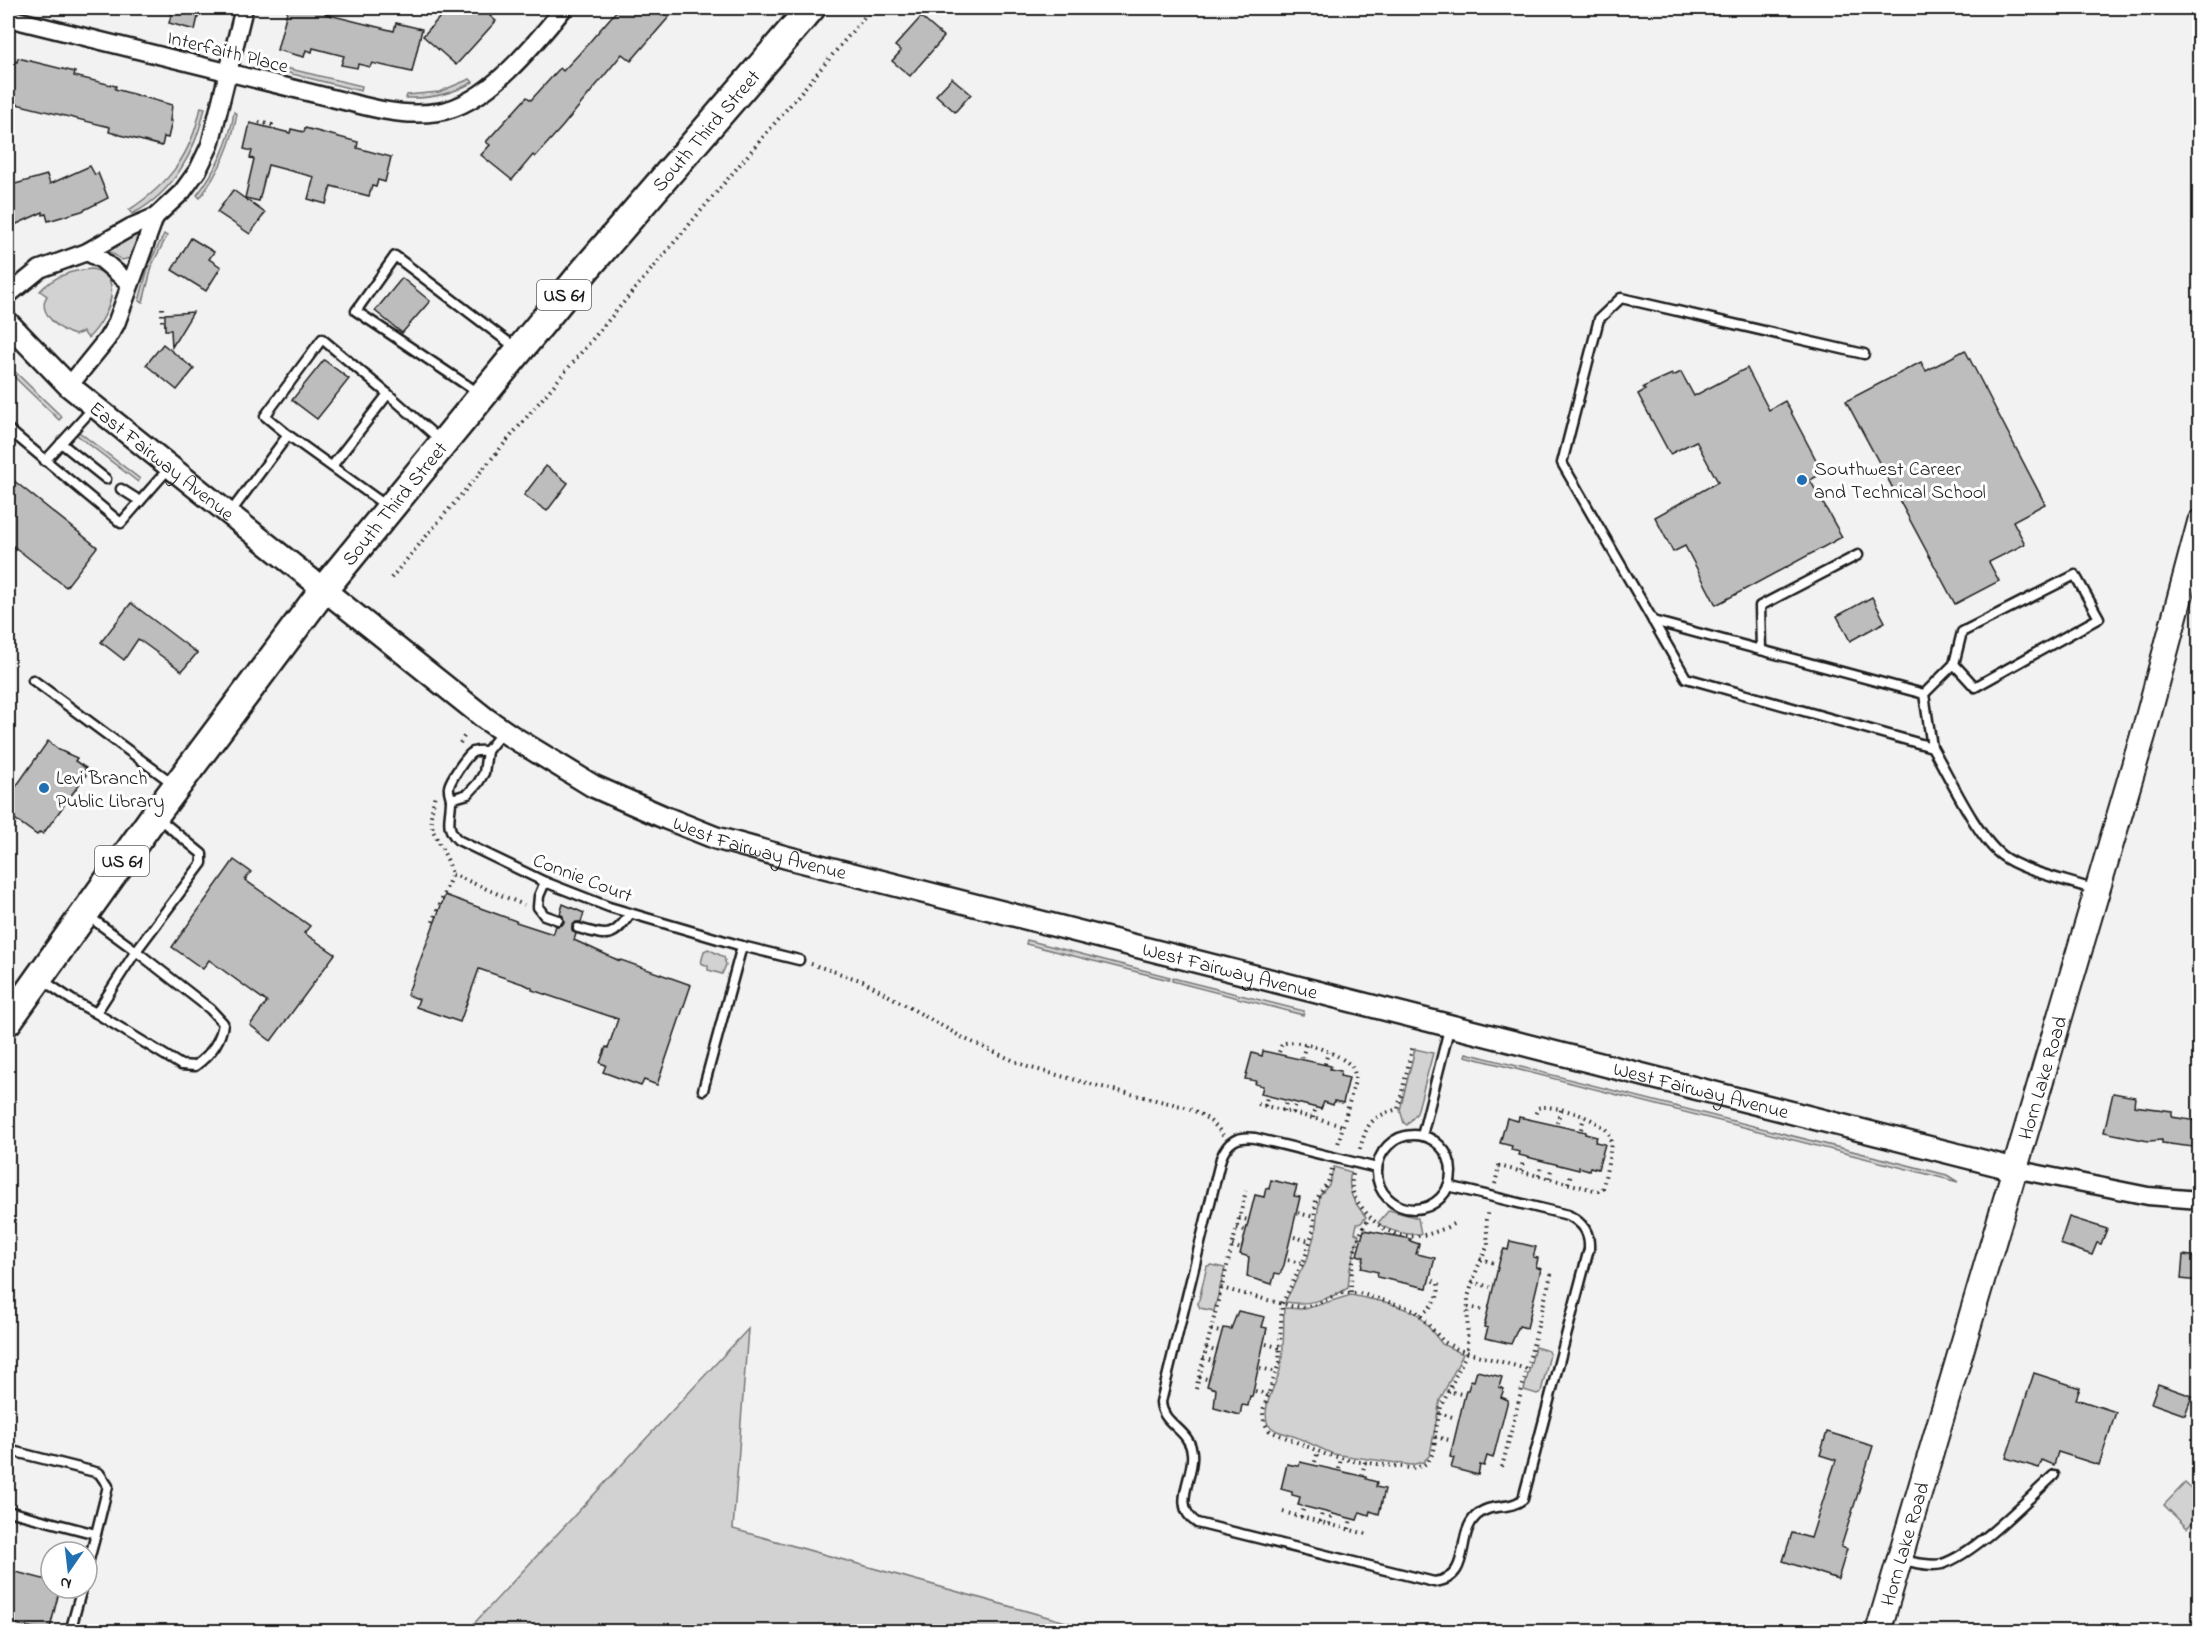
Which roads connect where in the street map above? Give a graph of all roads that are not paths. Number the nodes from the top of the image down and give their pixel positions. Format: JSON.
{"nodes":[{"id":1,"x":244,"y":8,"type":"edge"},
{"id":2,"x":564,"y":8,"type":"edge"},
{"id":3,"x":811,"y":8,"type":"edge"},
{"id":4,"x":8,"y":18,"type":"edge"},
{"id":5,"x":228,"y":72,"type":"junction"},
{"id":6,"x":155,"y":217,"type":"junction"},
{"id":7,"x":87,"y":252,"type":"junction"},
{"id":8,"x":129,"y":284,"type":"junction"},
{"id":9,"x":8,"y":295,"type":"edge"},
{"id":10,"x":8,"y":323,"type":"edge"},
{"id":11,"x":519,"y":350,"type":"junction"},
{"id":12,"x":1864,"y":354,"type":"dead end"},
{"id":13,"x":69,"y":386,"type":"junction"},
{"id":14,"x":388,"y":393,"type":"junction"},
{"id":15,"x":482,"y":396,"type":"junction"},
{"id":16,"x":95,"y":406,"type":"junction"},
{"id":17,"x":8,"y":429,"type":"edge"},
{"id":18,"x":288,"y":435,"type":"junction"},
{"id":19,"x":60,"y":443,"type":"junction"},
{"id":20,"x":444,"y":443,"type":"junction"},
{"id":21,"x":45,"y":460,"type":"junction"},
{"id":22,"x":332,"y":466,"type":"junction"},
{"id":23,"x":170,"y":467,"type":"junction"},
{"id":24,"x":106,"y":479,"type":"dead end"},
{"id":25,"x":121,"y":489,"type":"dead end"},
{"id":26,"x":140,"y":501,"type":"junction"},
{"id":27,"x":390,"y":508,"type":"junction"},
{"id":28,"x":229,"y":513,"type":"junction"},
{"id":29,"x":2199,"y":522,"type":"edge"},
{"id":30,"x":1858,"y":555,"type":"dead end"},
{"id":31,"x":324,"y":589,"type":"junction"},
{"id":32,"x":1653,"y":621,"type":"junction"},
{"id":33,"x":1761,"y":650,"type":"junction"},
{"id":34,"x":1954,"y":664,"type":"junction"},
{"id":35,"x":33,"y":680,"type":"dead end"},
{"id":36,"x":1924,"y":694,"type":"junction"},
{"id":37,"x":503,"y":731,"type":"junction"},
{"id":38,"x":1932,"y":747,"type":"junction"},
{"id":39,"x":487,"y":751,"type":"junction"},
{"id":40,"x":177,"y":786,"type":"junction"},
{"id":41,"x":451,"y":799,"type":"junction"},
{"id":42,"x":154,"y":815,"type":"junction"},
{"id":43,"x":545,"y":882,"type":"junction"},
{"id":44,"x":2096,"y":890,"type":"junction"},
{"id":45,"x":84,"y":913,"type":"junction"},
{"id":46,"x":630,"y":914,"type":"junction"},
{"id":47,"x":558,"y":920,"type":"dead end"},
{"id":48,"x":578,"y":928,"type":"dead end"},
{"id":49,"x":742,"y":946,"type":"junction"},
{"id":50,"x":136,"y":951,"type":"junction"},
{"id":51,"x":799,"y":960,"type":"road end"},
{"id":52,"x":39,"y":977,"type":"junction"},
{"id":53,"x":96,"y":1013,"type":"junction"},
{"id":54,"x":8,"y":1021,"type":"edge"},
{"id":55,"x":1450,"y":1025,"type":"junction"},
{"id":56,"x":703,"y":1090,"type":"dead end"},
{"id":57,"x":1422,"y":1136,"type":"junction"},
{"id":58,"x":1377,"y":1168,"type":"junction"},
{"id":59,"x":2014,"y":1169,"type":"junction"},
{"id":60,"x":1448,"y":1186,"type":"junction"},
{"id":61,"x":2199,"y":1200,"type":"edge"},
{"id":62,"x":8,"y":1450,"type":"edge"},
{"id":63,"x":2054,"y":1474,"type":"dead end"},
{"id":64,"x":8,"y":1511,"type":"edge"},
{"id":65,"x":96,"y":1534,"type":"junction"},
{"id":66,"x":94,"y":1540,"type":"edge"},
{"id":67,"x":1899,"y":1560,"type":"junction"},
{"id":68,"x":79,"y":1600,"type":"edge"},
{"id":69,"x":70,"y":1632,"type":"edge"},
{"id":70,"x":1878,"y":1632,"type":"edge"}],
"edges":[{"from":1,"to":5,"type":"street"},
{"from":2,"to":5,"type":"street","name":"Interfaith Place"},
{"from":3,"to":11,"type":"highway","name":"South Third Street","number":"US 61"},
{"from":4,"to":5,"type":"street","name":"Interfaith Place"},
{"from":5,"to":6,"type":"street"},
{"from":6,"to":7,"type":"street"},
{"from":6,"to":8,"type":"street"},
{"from":7,"to":8,"type":"street"},
{"from":7,"to":9,"type":"street"},
{"from":8,"to":13,"type":"street"},
{"from":10,"to":13,"type":"street","name":"East Fairway Avenue"},
{"from":11,"to":15,"type":"highway","name":"South Third Street","number":"US 61"},
{"from":11,"to":15,"type":"lane"},
{"from":12,"to":32,"type":"lane"},
{"from":13,"to":16,"type":"street","name":"East Fairway Avenue"},
{"from":14,"to":18,"type":"lane"},
{"from":14,"to":20,"type":"lane"},
{"from":14,"to":22,"type":"lane"},
{"from":15,"to":20,"type":"highway","name":"South Third Street","number":"US 61"},
{"from":16,"to":19,"type":"lane"},
{"from":16,"to":23,"type":"street","name":"East Fairway Avenue"},
{"from":17,"to":21,"type":"lane"},
{"from":18,"to":22,"type":"lane"},
{"from":18,"to":28,"type":"lane"},
{"from":19,"to":21,"type":"lane"},
{"from":19,"to":24,"type":"lane"},
{"from":20,"to":27,"type":"highway","name":"South Third Street","number":"US 61"},
{"from":21,"to":26,"type":"lane"},
{"from":22,"to":27,"type":"lane"},
{"from":23,"to":26,"type":"lane"},
{"from":23,"to":28,"type":"street","name":"East Fairway Avenue"},
{"from":25,"to":26,"type":"lane"},
{"from":27,"to":31,"type":"highway","name":"South Third Street","number":"US 61"},
{"from":28,"to":31,"type":"street","name":"East Fairway Avenue"},
{"from":29,"to":44,"type":"main road","name":"Horn Lake Road"},
{"from":30,"to":33,"type":"lane"},
{"from":31,"to":37,"type":"street","name":"West Fairway Avenue"},
{"from":31,"to":40,"type":"highway","name":"South Third Street","number":"US 61"},
{"from":32,"to":33,"type":"lane"},
{"from":32,"to":38,"type":"lane"},
{"from":33,"to":36,"type":"lane"},
{"from":34,"to":34,"type":"lane"},
{"from":34,"to":36,"type":"lane"},
{"from":35,"to":40,"type":"lane"},
{"from":36,"to":38,"type":"lane"},
{"from":37,"to":39,"type":"lane","name":"Connie Court"},
{"from":37,"to":55,"type":"street","name":"West Fairway Avenue"},
{"from":38,"to":44,"type":"lane"},
{"from":39,"to":41,"type":"lane","name":"Connie Court"},
{"from":39,"to":41,"type":"lane","name":"Connie Court"},
{"from":40,"to":42,"type":"highway","name":"South Third Street","number":"US 61"},
{"from":41,"to":43,"type":"lane","name":"Connie Court"},
{"from":42,"to":45,"type":"highway","name":"South Third Street","number":"US 61"},
{"from":42,"to":50,"type":"lane"},
{"from":43,"to":46,"type":"lane","name":"Connie Court"},
{"from":43,"to":47,"type":"lane"},
{"from":44,"to":59,"type":"main road","name":"Horn Lake Road"},
{"from":45,"to":50,"type":"lane"},
{"from":45,"to":52,"type":"highway","name":"South Third Street","number":"US 61"},
{"from":46,"to":48,"type":"lane"},
{"from":46,"to":49,"type":"lane","name":"Connie Court"},
{"from":49,"to":51,"type":"lane","name":"Connie Court"},
{"from":49,"to":56,"type":"lane"},
{"from":50,"to":53,"type":"lane"},
{"from":50,"to":53,"type":"lane"},
{"from":52,"to":53,"type":"lane"},
{"from":52,"to":54,"type":"highway","name":"South Third Street","number":"US 61"},
{"from":55,"to":57,"type":"lane"},
{"from":55,"to":59,"type":"street","name":"West Fairway Avenue"},
{"from":57,"to":58,"type":"lane"},
{"from":57,"to":60,"type":"lane"},
{"from":58,"to":60,"type":"lane"},
{"from":58,"to":60,"type":"lane"},
{"from":59,"to":61,"type":"street","name":"West Fairway Avenue"},
{"from":59,"to":67,"type":"main road","name":"Horn Lake Road"},
{"from":62,"to":65,"type":"lane"},
{"from":63,"to":67,"type":"lane"},
{"from":64,"to":65,"type":"lane"},
{"from":65,"to":66,"type":"lane"},
{"from":67,"to":70,"type":"main road","name":"Horn Lake Road"},
{"from":68,"to":69,"type":"lane"}]}
